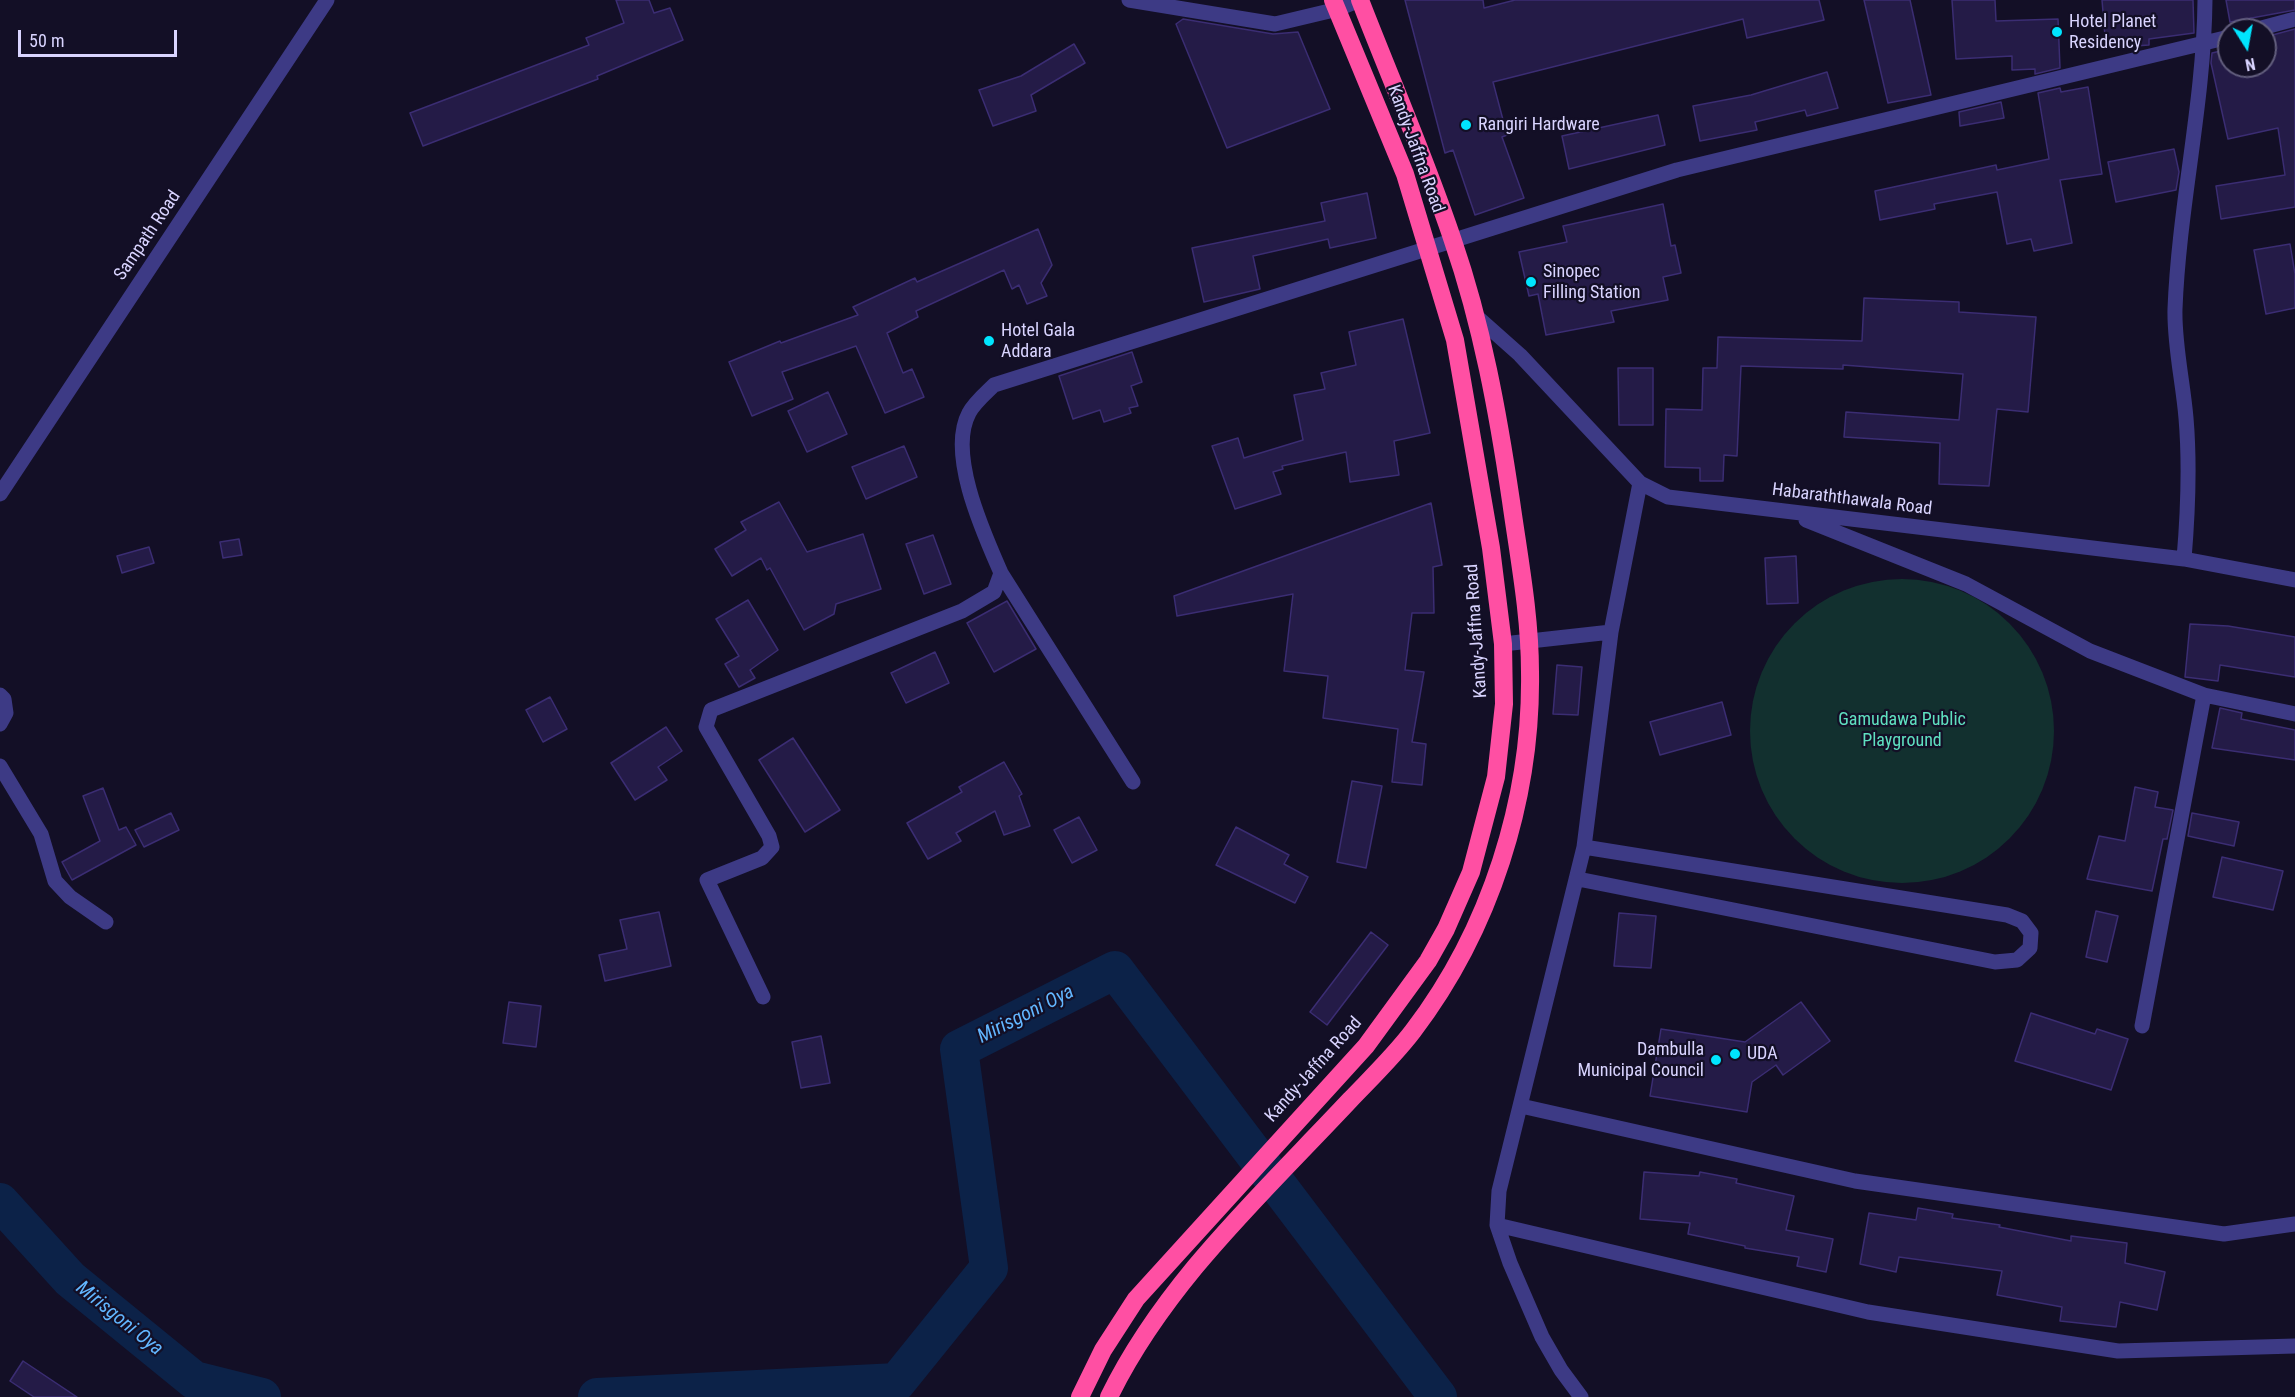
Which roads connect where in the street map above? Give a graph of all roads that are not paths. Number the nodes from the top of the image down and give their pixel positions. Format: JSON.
{"nodes":[{"id":1,"x":327,"y":0,"type":"edge"},
{"id":2,"x":1129,"y":0,"type":"edge"},
{"id":3,"x":1359,"y":0,"type":"edge"},
{"id":4,"x":2205,"y":0,"type":"edge"},
{"id":5,"x":1336,"y":5,"type":"edge"},
{"id":6,"x":2295,"y":19,"type":"edge"},
{"id":7,"x":2277,"y":24,"type":"edge"},
{"id":8,"x":2217,"y":40,"type":"edge"},
{"id":9,"x":2205,"y":43,"type":"junction"},
{"id":10,"x":1453,"y":240,"type":"junction"},
{"id":11,"x":1429,"y":247,"type":"junction"},
{"id":12,"x":1475,"y":315,"type":"junction"},
{"id":13,"x":1640,"y":483,"type":"junction"},
{"id":14,"x":0,"y":494,"type":"edge"},
{"id":15,"x":1787,"y":512,"type":"junction"},
{"id":16,"x":2184,"y":559,"type":"junction"},
{"id":17,"x":1001,"y":573,"type":"junction"},
{"id":18,"x":2295,"y":580,"type":"edge"},
{"id":19,"x":1611,"y":632,"type":"junction"},
{"id":20,"x":1529,"y":641,"type":"junction"},
{"id":21,"x":1503,"y":644,"type":"junction"},
{"id":22,"x":0,"y":695,"type":"edge"},
{"id":23,"x":2205,"y":695,"type":"junction"},
{"id":24,"x":2295,"y":714,"type":"edge"},
{"id":25,"x":0,"y":724,"type":"edge"},
{"id":26,"x":0,"y":766,"type":"edge"},
{"id":27,"x":1133,"y":782,"type":"dead end"},
{"id":28,"x":1584,"y":847,"type":"junction"},
{"id":29,"x":1578,"y":879,"type":"junction"},
{"id":30,"x":106,"y":922,"type":"dead end"},
{"id":31,"x":763,"y":997,"type":"dead end"},
{"id":32,"x":2142,"y":1026,"type":"dead end"},
{"id":33,"x":1521,"y":1106,"type":"junction"},
{"id":34,"x":2295,"y":1224,"type":"edge"},
{"id":35,"x":1497,"y":1225,"type":"junction"},
{"id":36,"x":2295,"y":1346,"type":"edge"},
{"id":37,"x":1080,"y":1397,"type":"edge"},
{"id":38,"x":1109,"y":1397,"type":"edge"},
{"id":39,"x":1581,"y":1397,"type":"edge"}],
"edges":[{"from":1,"to":14,"type":"street","name":"Sampath Road"},
{"from":2,"to":5,"type":"street"},
{"from":3,"to":5,"type":"street"},
{"from":3,"to":10,"type":"highway","name":"Kandy-Jaffna Road"},
{"from":4,"to":9,"type":"street"},
{"from":5,"to":11,"type":"highway","name":"Kandy-Jaffna Road"},
{"from":6,"to":7,"type":"street"},
{"from":8,"to":9,"type":"street"},
{"from":9,"to":10,"type":"street"},
{"from":9,"to":16,"type":"street"},
{"from":10,"to":11,"type":"street"},
{"from":10,"to":12,"type":"highway","name":"Kandy-Jaffna Road"},
{"from":11,"to":17,"type":"street"},
{"from":11,"to":21,"type":"highway","name":"Kandy-Jaffna Road"},
{"from":12,"to":13,"type":"street","name":"Habaraththawala Road"},
{"from":12,"to":20,"type":"highway","name":"Kandy-Jaffna Road"},
{"from":13,"to":15,"type":"street","name":"Habaraththawala Road"},
{"from":13,"to":19,"type":"street"},
{"from":15,"to":16,"type":"street","name":"Habaraththawala Road"},
{"from":15,"to":23,"type":"street"},
{"from":16,"to":18,"type":"street","name":"Habaraththawala Road"},
{"from":17,"to":27,"type":"street"},
{"from":17,"to":31,"type":"street"},
{"from":19,"to":20,"type":"street"},
{"from":19,"to":28,"type":"street"},
{"from":20,"to":21,"type":"street"},
{"from":20,"to":38,"type":"highway","name":"Kandy-Jaffna Road"},
{"from":21,"to":37,"type":"highway","name":"Kandy-Jaffna Road"},
{"from":22,"to":25,"type":"street"},
{"from":23,"to":24,"type":"street"},
{"from":23,"to":32,"type":"street"},
{"from":26,"to":30,"type":"street"},
{"from":28,"to":29,"type":"street"},
{"from":28,"to":29,"type":"street"},
{"from":29,"to":33,"type":"street"},
{"from":33,"to":34,"type":"street"},
{"from":33,"to":35,"type":"street"},
{"from":35,"to":36,"type":"street"},
{"from":35,"to":39,"type":"street"}]}
